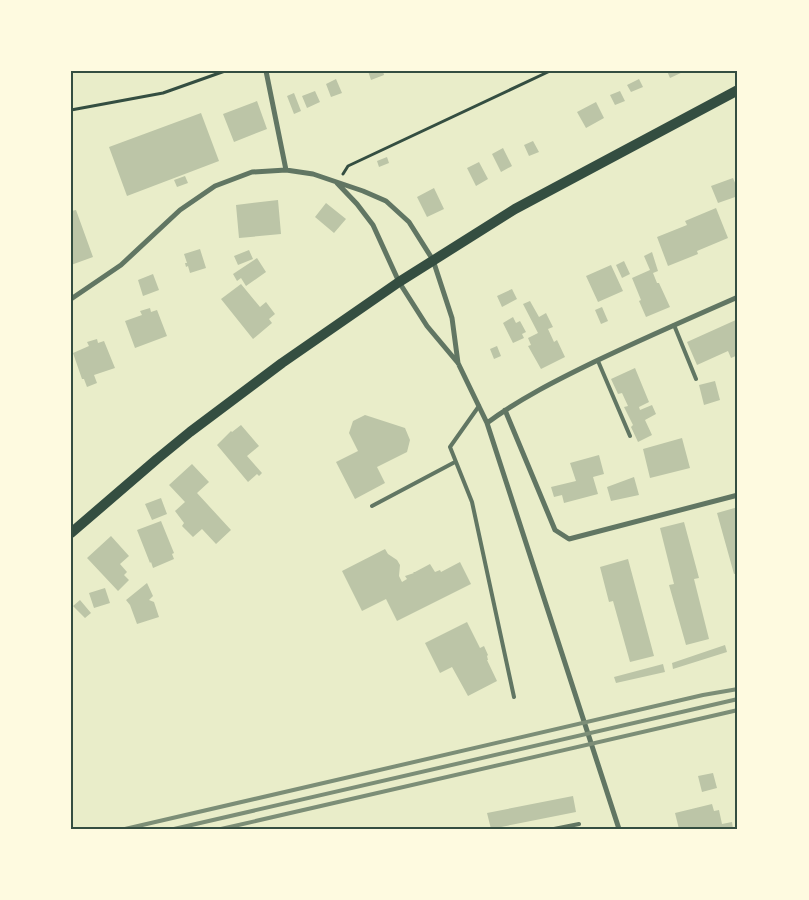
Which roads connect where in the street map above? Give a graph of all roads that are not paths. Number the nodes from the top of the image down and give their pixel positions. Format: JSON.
{"nodes":[{"id":1,"x":266,"y":71,"type":"edge"},
{"id":2,"x":738,"y":90,"type":"edge"},
{"id":3,"x":286,"y":170,"type":"junction"},
{"id":4,"x":337,"y":183,"type":"junction"},
{"id":5,"x":433,"y":260,"type":"junction"},
{"id":6,"x":399,"y":282,"type":"junction"},
{"id":7,"x":738,"y":297,"type":"edge"},
{"id":8,"x":71,"y":299,"type":"edge"},
{"id":9,"x":674,"y":325,"type":"junction"},
{"id":10,"x":598,"y":361,"type":"junction"},
{"id":11,"x":458,"y":363,"type":"junction"},
{"id":12,"x":696,"y":379,"type":"dead end"},
{"id":13,"x":479,"y":406,"type":"junction"},
{"id":14,"x":505,"y":410,"type":"junction"},
{"id":15,"x":488,"y":423,"type":"junction"},
{"id":16,"x":630,"y":436,"type":"dead end"},
{"id":17,"x":455,"y":462,"type":"junction"},
{"id":18,"x":738,"y":495,"type":"edge"},
{"id":19,"x":372,"y":506,"type":"dead end"},
{"id":20,"x":71,"y":533,"type":"edge"},
{"id":21,"x":514,"y":697,"type":"dead end"},
{"id":22,"x":579,"y":824,"type":"dead end"},
{"id":23,"x":554,"y":829,"type":"edge"},
{"id":24,"x":619,"y":829,"type":"edge"}],
"edges":[{"from":1,"to":3,"type":"street"},
{"from":2,"to":5,"type":"main road"},
{"from":3,"to":4,"type":"street"},
{"from":3,"to":8,"type":"street"},
{"from":4,"to":5,"type":"street"},
{"from":4,"to":6,"type":"street"},
{"from":5,"to":6,"type":"main road"},
{"from":5,"to":11,"type":"street"},
{"from":6,"to":11,"type":"street"},
{"from":6,"to":20,"type":"main road"},
{"from":7,"to":9,"type":"street"},
{"from":9,"to":10,"type":"street"},
{"from":9,"to":12,"type":"lane"},
{"from":10,"to":14,"type":"street"},
{"from":10,"to":16,"type":"lane"},
{"from":11,"to":13,"type":"street"},
{"from":13,"to":15,"type":"street"},
{"from":13,"to":17,"type":"lane"},
{"from":14,"to":15,"type":"street"},
{"from":14,"to":18,"type":"street"},
{"from":15,"to":24,"type":"street"},
{"from":17,"to":19,"type":"lane"},
{"from":17,"to":21,"type":"lane"},
{"from":22,"to":23,"type":"lane"}]}
